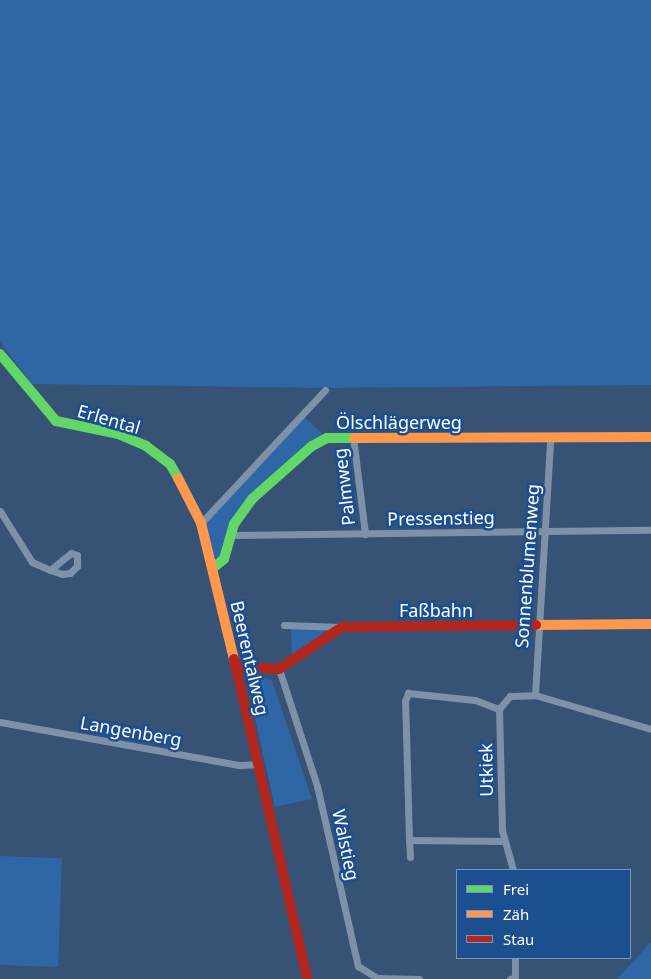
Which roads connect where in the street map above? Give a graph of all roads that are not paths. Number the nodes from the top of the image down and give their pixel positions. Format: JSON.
{"nodes":[{"id":1,"x":0,"y":354,"type":"edge"},
{"id":2,"x":325,"y":390,"type":"dead end"},
{"id":3,"x":353,"y":437,"type":"junction"},
{"id":4,"x":651,"y":437,"type":"edge"},
{"id":5,"x":550,"y":439,"type":"junction"},
{"id":6,"x":0,"y":511,"type":"edge"},
{"id":7,"x":200,"y":522,"type":"junction"},
{"id":8,"x":651,"y":530,"type":"edge"},
{"id":9,"x":543,"y":531,"type":"junction"},
{"id":10,"x":365,"y":534,"type":"junction"},
{"id":11,"x":230,"y":535,"type":"junction"},
{"id":12,"x":213,"y":568,"type":"junction"},
{"id":13,"x":50,"y":570,"type":"dead end"},
{"id":14,"x":651,"y":624,"type":"edge"},
{"id":15,"x":284,"y":625,"type":"dead end"},
{"id":16,"x":537,"y":625,"type":"junction"},
{"id":17,"x":342,"y":627,"type":"junction"},
{"id":18,"x":235,"y":667,"type":"junction"},
{"id":19,"x":279,"y":669,"type":"junction"},
{"id":20,"x":535,"y":695,"type":"junction"},
{"id":21,"x":500,"y":709,"type":"junction"},
{"id":22,"x":0,"y":722,"type":"edge"},
{"id":23,"x":651,"y":729,"type":"edge"},
{"id":24,"x":258,"y":764,"type":"junction"},
{"id":25,"x":409,"y":840,"type":"junction"},
{"id":26,"x":503,"y":840,"type":"junction"},
{"id":27,"x":410,"y":857,"type":"dead end"},
{"id":28,"x":513,"y":869,"type":"edge"},
{"id":29,"x":515,"y":959,"type":"edge"},
{"id":30,"x":513,"y":978,"type":"edge"},
{"id":31,"x":307,"y":979,"type":"edge"},
{"id":32,"x":419,"y":979,"type":"edge"}],
"edges":[{"from":1,"to":7,"type":"street","name":"Erlental"},
{"from":2,"to":7,"type":"street"},
{"from":3,"to":5,"type":"street","name":"Ölschlägerweg"},
{"from":3,"to":10,"type":"street","name":"Palmweg"},
{"from":3,"to":11,"type":"street","name":"Ölschlägerweg"},
{"from":4,"to":5,"type":"street","name":"Ölschlägerweg"},
{"from":5,"to":9,"type":"street","name":"Sonnenblumenweg"},
{"from":6,"to":13,"type":"street"},
{"from":7,"to":12,"type":"street","name":"Beerentalweg"},
{"from":8,"to":9,"type":"street","name":"Pressenstieg"},
{"from":9,"to":10,"type":"street","name":"Pressenstieg"},
{"from":9,"to":16,"type":"street","name":"Sonnenblumenweg"},
{"from":10,"to":11,"type":"street","name":"Pressenstieg"},
{"from":11,"to":12,"type":"street","name":"Ölschlägerweg"},
{"from":12,"to":18,"type":"street","name":"Beerentalweg"},
{"from":14,"to":16,"type":"street","name":"Faßbahn"},
{"from":15,"to":17,"type":"street"},
{"from":16,"to":17,"type":"street","name":"Faßbahn"},
{"from":16,"to":20,"type":"street","name":"Sonnenblumenweg"},
{"from":17,"to":19,"type":"street"},
{"from":18,"to":19,"type":"street"},
{"from":18,"to":24,"type":"street","name":"Beerentalweg"},
{"from":19,"to":32,"type":"street","name":"Walstieg"},
{"from":20,"to":21,"type":"street"},
{"from":20,"to":23,"type":"street"},
{"from":21,"to":25,"type":"street"},
{"from":21,"to":26,"type":"street","name":"Utkiek"},
{"from":22,"to":24,"type":"street","name":"Langenberg"},
{"from":24,"to":31,"type":"street","name":"Beerentalweg"},
{"from":25,"to":26,"type":"street"},
{"from":25,"to":27,"type":"street"},
{"from":26,"to":28,"type":"street","name":"Utkiek"},
{"from":29,"to":30,"type":"street"}]}
